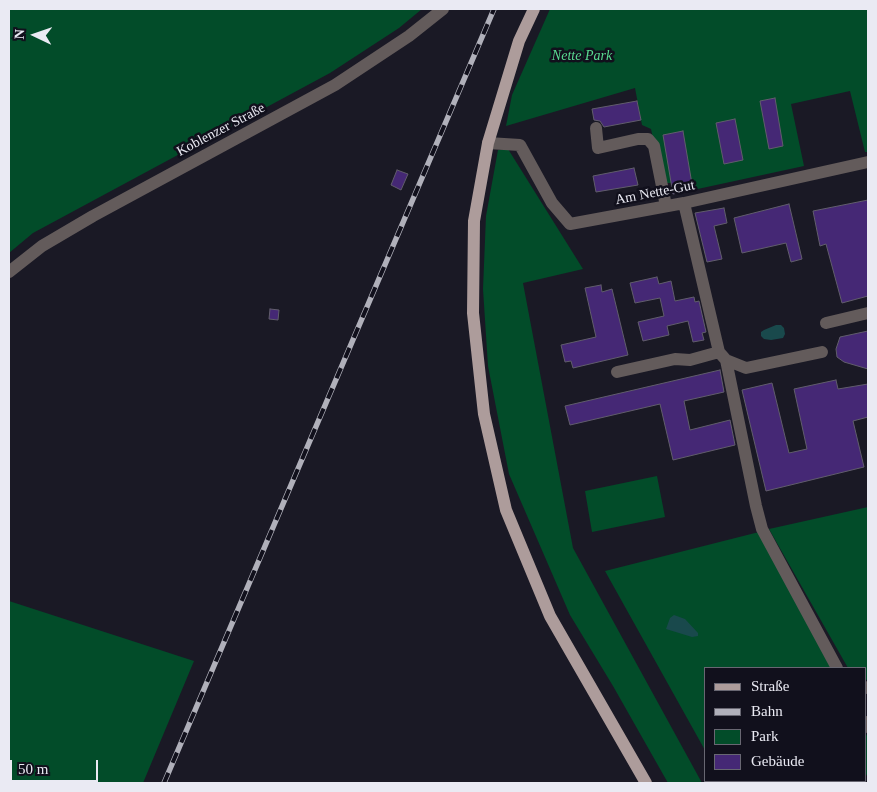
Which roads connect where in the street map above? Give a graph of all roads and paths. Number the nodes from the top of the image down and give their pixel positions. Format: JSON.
{"nodes":[{"id":1,"x":443,"y":9,"type":"edge"},
{"id":2,"x":534,"y":9,"type":"edge"},
{"id":3,"x":596,"y":128,"type":"dead end"},
{"id":4,"x":488,"y":143,"type":"junction"},
{"id":5,"x":868,"y":162,"type":"edge"},
{"id":6,"x":684,"y":203,"type":"junction"},
{"id":7,"x":666,"y":206,"type":"junction"},
{"id":8,"x":9,"y":272,"type":"edge"},
{"id":9,"x":868,"y":313,"type":"edge"},
{"id":10,"x":826,"y":323,"type":"dead end"},
{"id":11,"x":822,"y":352,"type":"dead end"},
{"id":12,"x":723,"y":356,"type":"junction"},
{"id":13,"x":617,"y":372,"type":"dead end"},
{"id":14,"x":836,"y":667,"type":"edge"},
{"id":15,"x":646,"y":783,"type":"edge"}],
"edges":[{"from":1,"to":8,"type":"street","name":"Koblenzer Straße"},
{"from":2,"to":4,"type":"main road"},
{"from":3,"to":7,"type":"street"},
{"from":4,"to":7,"type":"street","name":"Am Nette-Gut"},
{"from":4,"to":15,"type":"main road"},
{"from":5,"to":6,"type":"street","name":"Am Nette-Gut"},
{"from":6,"to":7,"type":"street","name":"Am Nette-Gut"},
{"from":6,"to":12,"type":"street"},
{"from":9,"to":10,"type":"street"},
{"from":11,"to":12,"type":"street"},
{"from":12,"to":13,"type":"street"},
{"from":12,"to":14,"type":"street"}]}
